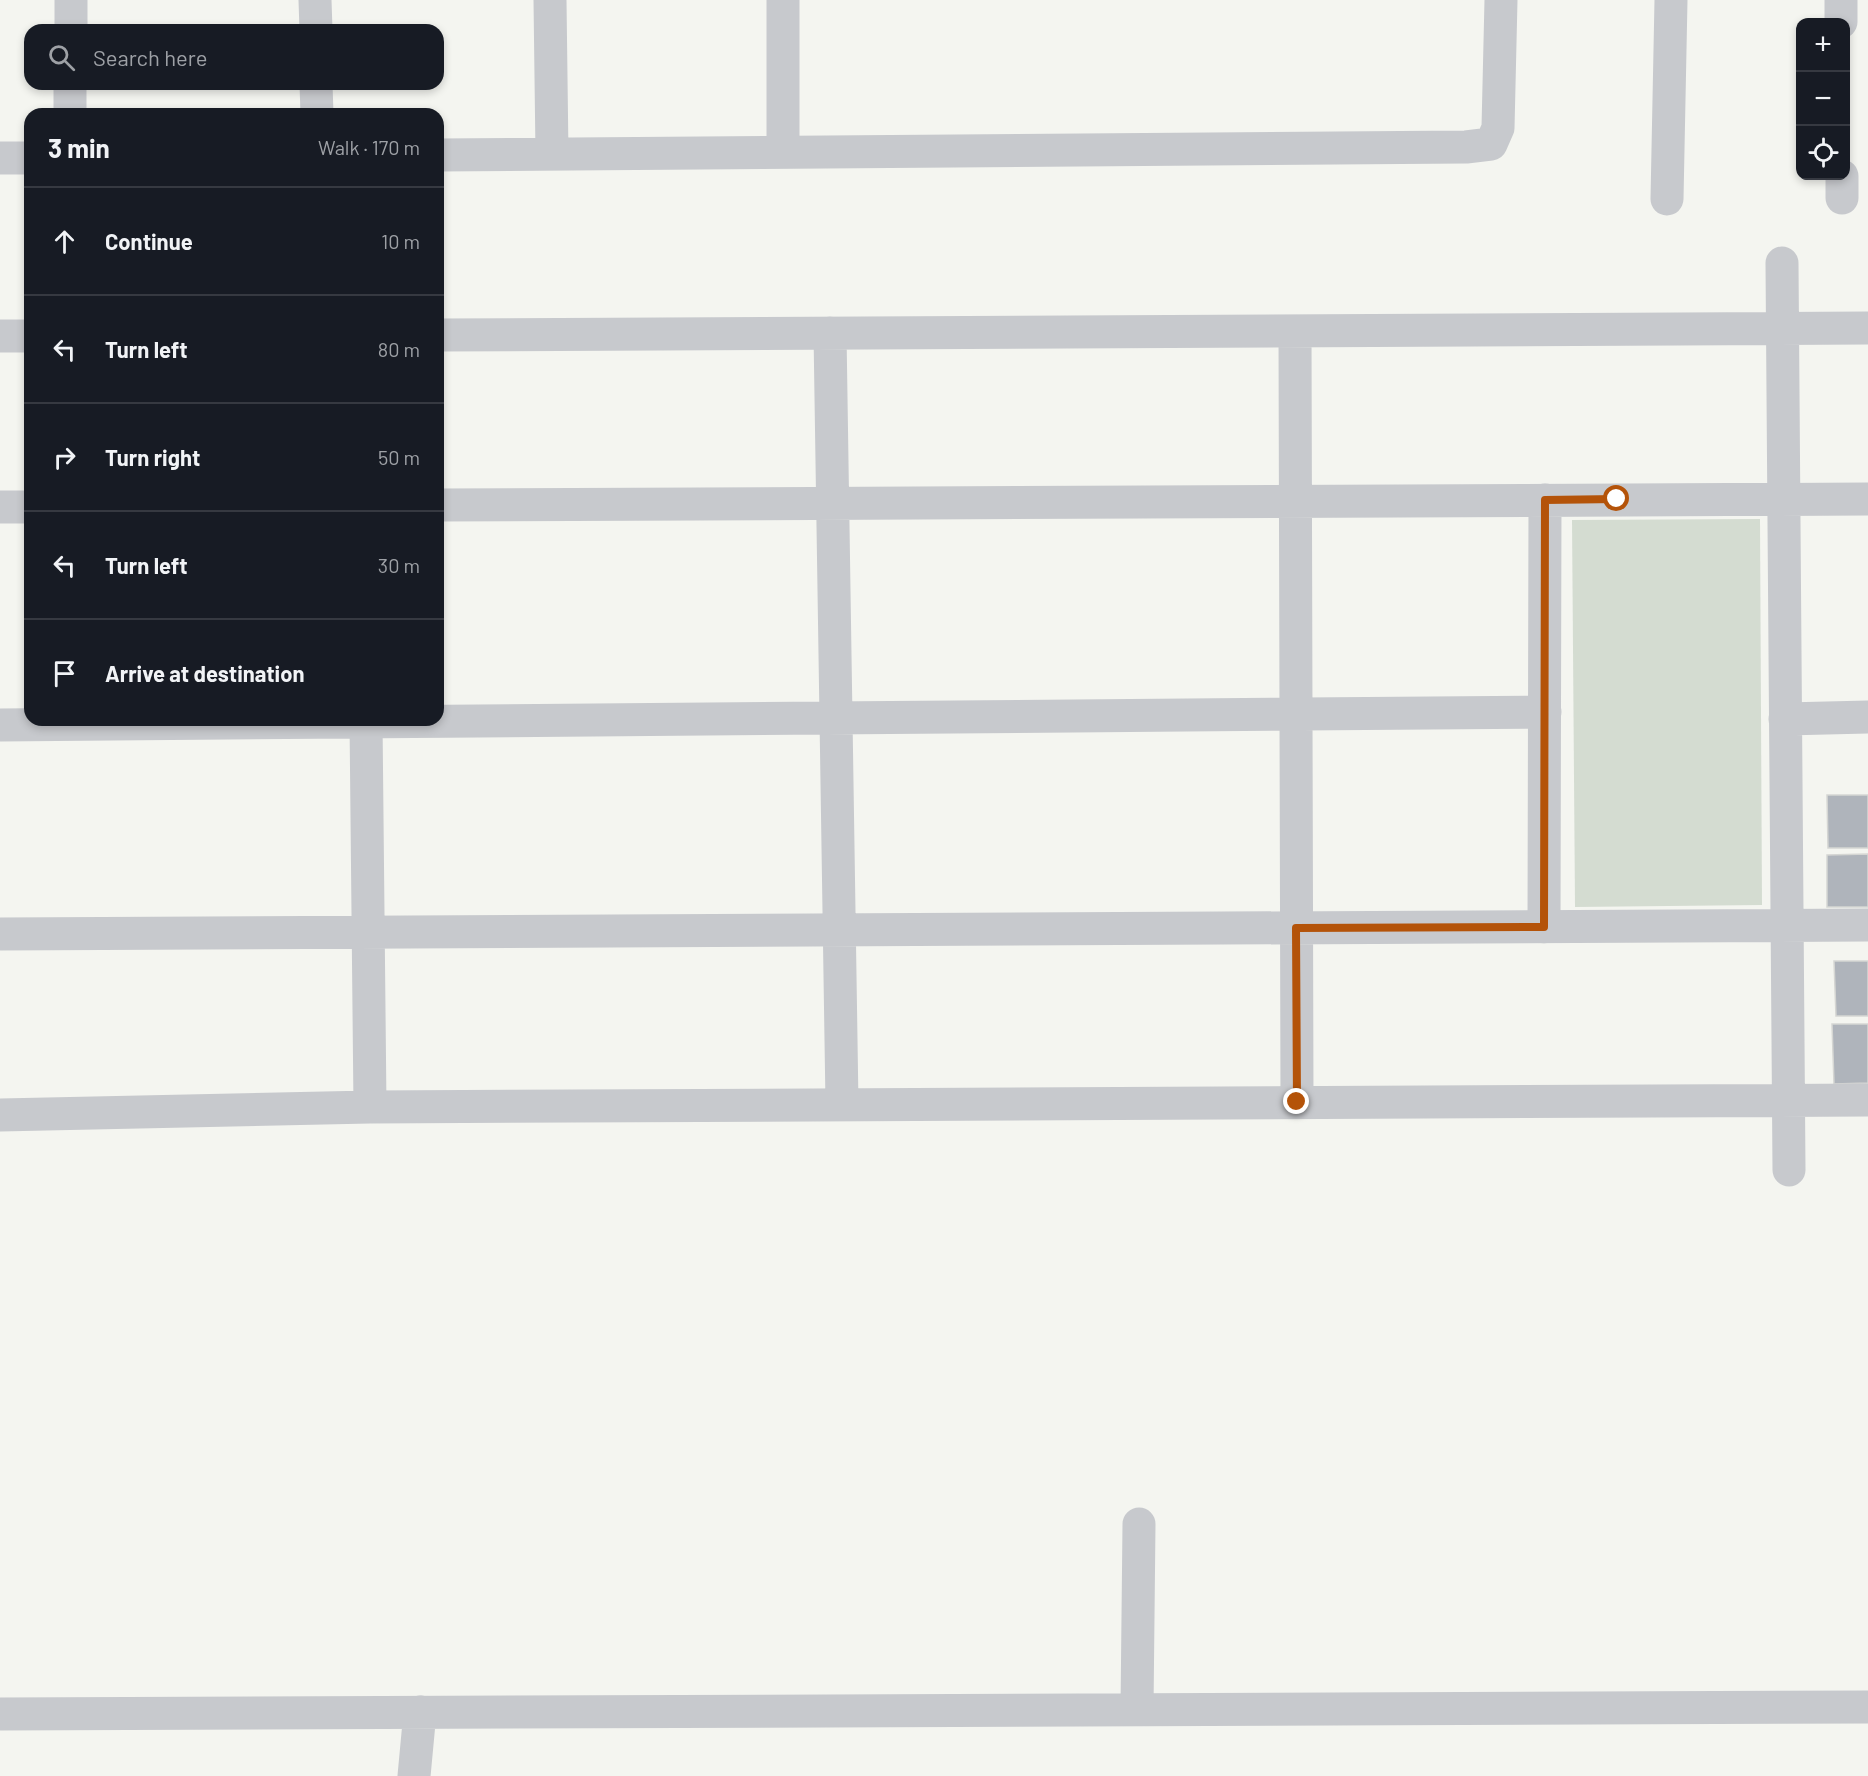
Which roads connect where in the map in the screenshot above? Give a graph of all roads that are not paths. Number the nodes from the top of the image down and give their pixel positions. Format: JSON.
{"nodes":[{"id":1,"x":71,"y":0,"type":"edge"},
{"id":2,"x":315,"y":0,"type":"edge"},
{"id":3,"x":550,"y":0,"type":"edge"},
{"id":4,"x":783,"y":0,"type":"edge"},
{"id":5,"x":1502,"y":0,"type":"edge"},
{"id":6,"x":1671,"y":0,"type":"edge"},
{"id":7,"x":1841,"y":0,"type":"edge"},
{"id":8,"x":1841,"y":18,"type":"edge"},
{"id":9,"x":71,"y":24,"type":"edge"},
{"id":10,"x":316,"y":24,"type":"edge"},
{"id":11,"x":70,"y":90,"type":"edge"},
{"id":12,"x":316,"y":90,"type":"edge"},
{"id":13,"x":70,"y":108,"type":"edge"},
{"id":14,"x":317,"y":108,"type":"edge"},
{"id":15,"x":783,"y":152,"type":"junction"},
{"id":16,"x":552,"y":154,"type":"junction"},
{"id":17,"x":444,"y":155,"type":"edge"},
{"id":18,"x":0,"y":158,"type":"edge"},
{"id":19,"x":24,"y":158,"type":"edge"},
{"id":20,"x":1667,"y":199,"type":"dead end"},
{"id":21,"x":1782,"y":263,"type":"dead end"},
{"id":22,"x":1868,"y":328,"type":"edge"},
{"id":23,"x":1783,"y":329,"type":"junction"},
{"id":24,"x":1295,"y":331,"type":"junction"},
{"id":25,"x":830,"y":333,"type":"junction"},
{"id":26,"x":444,"y":335,"type":"edge"},
{"id":27,"x":0,"y":336,"type":"edge"},
{"id":28,"x":24,"y":336,"type":"edge"},
{"id":29,"x":1784,"y":499,"type":"junction"},
{"id":30,"x":1868,"y":499,"type":"edge"},
{"id":31,"x":1545,"y":500,"type":"junction"},
{"id":32,"x":1296,"y":501,"type":"junction"},
{"id":33,"x":832,"y":503,"type":"junction"},
{"id":34,"x":444,"y":505,"type":"edge"},
{"id":35,"x":0,"y":507,"type":"edge"},
{"id":36,"x":24,"y":507,"type":"edge"},
{"id":37,"x":1545,"y":712,"type":"junction"},
{"id":38,"x":1296,"y":714,"type":"junction"},
{"id":39,"x":1868,"y":717,"type":"edge"},
{"id":40,"x":836,"y":718,"type":"junction"},
{"id":41,"x":1785,"y":719,"type":"junction"},
{"id":42,"x":444,"y":721,"type":"edge"},
{"id":43,"x":0,"y":725,"type":"edge"},
{"id":44,"x":24,"y":725,"type":"edge"},
{"id":45,"x":366,"y":726,"type":"edge"},
{"id":46,"x":1868,"y":925,"type":"edge"},
{"id":47,"x":1787,"y":926,"type":"junction"},
{"id":48,"x":1544,"y":927,"type":"junction"},
{"id":49,"x":1296,"y":928,"type":"junction"},
{"id":50,"x":839,"y":930,"type":"junction"},
{"id":51,"x":369,"y":932,"type":"junction"},
{"id":52,"x":0,"y":934,"type":"edge"},
{"id":53,"x":1788,"y":1100,"type":"junction"},
{"id":54,"x":1868,"y":1100,"type":"edge"},
{"id":55,"x":1297,"y":1102,"type":"junction"},
{"id":56,"x":842,"y":1104,"type":"junction"},
{"id":57,"x":370,"y":1107,"type":"junction"},
{"id":58,"x":0,"y":1114,"type":"edge"},
{"id":59,"x":1789,"y":1170,"type":"dead end"},
{"id":60,"x":1139,"y":1524,"type":"dead end"},
{"id":61,"x":1868,"y":1707,"type":"edge"},
{"id":62,"x":1137,"y":1710,"type":"junction"},
{"id":63,"x":420,"y":1712,"type":"junction"},
{"id":64,"x":0,"y":1714,"type":"edge"},
{"id":65,"x":414,"y":1776,"type":"edge"}],
"edges":[{"from":1,"to":9,"type":"street"},
{"from":2,"to":10,"type":"street"},
{"from":3,"to":16,"type":"street"},
{"from":4,"to":15,"type":"street"},
{"from":5,"to":15,"type":"street"},
{"from":6,"to":20,"type":"street"},
{"from":7,"to":8,"type":"street"},
{"from":11,"to":13,"type":"street"},
{"from":12,"to":14,"type":"street"},
{"from":15,"to":16,"type":"street"},
{"from":16,"to":17,"type":"street"},
{"from":18,"to":19,"type":"street"},
{"from":21,"to":23,"type":"street"},
{"from":22,"to":23,"type":"street"},
{"from":23,"to":24,"type":"street"},
{"from":23,"to":29,"type":"street"},
{"from":24,"to":25,"type":"street"},
{"from":24,"to":32,"type":"street"},
{"from":25,"to":26,"type":"street"},
{"from":25,"to":33,"type":"street"},
{"from":27,"to":28,"type":"street"},
{"from":29,"to":30,"type":"street"},
{"from":29,"to":31,"type":"street"},
{"from":29,"to":41,"type":"street"},
{"from":31,"to":32,"type":"street"},
{"from":31,"to":37,"type":"street"},
{"from":32,"to":33,"type":"street"},
{"from":32,"to":38,"type":"street"},
{"from":33,"to":34,"type":"street"},
{"from":33,"to":40,"type":"street"},
{"from":35,"to":36,"type":"street"},
{"from":37,"to":38,"type":"street"},
{"from":37,"to":48,"type":"street"},
{"from":38,"to":40,"type":"street"},
{"from":38,"to":49,"type":"street"},
{"from":39,"to":41,"type":"street"},
{"from":40,"to":42,"type":"street"},
{"from":40,"to":50,"type":"street"},
{"from":41,"to":47,"type":"street"},
{"from":43,"to":44,"type":"street"},
{"from":45,"to":51,"type":"street"},
{"from":46,"to":47,"type":"street"},
{"from":47,"to":48,"type":"street"},
{"from":47,"to":53,"type":"street"},
{"from":48,"to":49,"type":"street"},
{"from":49,"to":50,"type":"street"},
{"from":49,"to":55,"type":"street"},
{"from":50,"to":51,"type":"street"},
{"from":50,"to":56,"type":"street"},
{"from":51,"to":52,"type":"street"},
{"from":51,"to":57,"type":"street"},
{"from":53,"to":54,"type":"street"},
{"from":53,"to":55,"type":"street"},
{"from":53,"to":59,"type":"street"},
{"from":55,"to":56,"type":"street"},
{"from":56,"to":57,"type":"street"},
{"from":57,"to":58,"type":"street"},
{"from":60,"to":62,"type":"street"},
{"from":61,"to":62,"type":"street"},
{"from":62,"to":63,"type":"street"},
{"from":63,"to":64,"type":"street"},
{"from":63,"to":65,"type":"street"}]}
